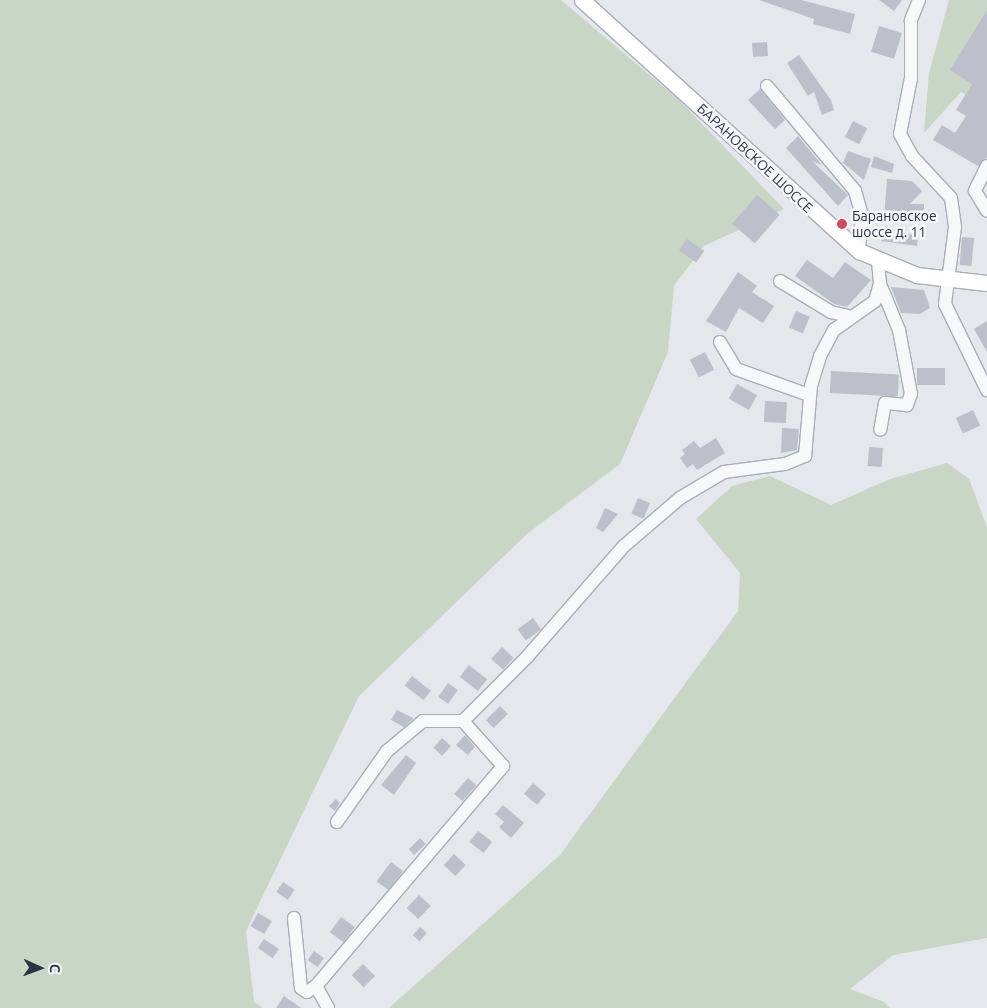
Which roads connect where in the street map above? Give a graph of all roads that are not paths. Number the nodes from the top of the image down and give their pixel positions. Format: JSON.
{"nodes":[{"id":1,"x":582,"y":0,"type":"edge"},
{"id":2,"x":919,"y":0,"type":"edge"},
{"id":3,"x":767,"y":86,"type":"dead end"},
{"id":4,"x":987,"y":166,"type":"edge"},
{"id":5,"x":987,"y":211,"type":"edge"},
{"id":6,"x":859,"y":251,"type":"junction"},
{"id":7,"x":878,"y":262,"type":"junction"},
{"id":8,"x":948,"y":278,"type":"junction"},
{"id":9,"x":780,"y":281,"type":"dead end"},
{"id":10,"x":987,"y":283,"type":"edge"},
{"id":11,"x":880,"y":284,"type":"junction"},
{"id":12,"x":848,"y":316,"type":"junction"},
{"id":13,"x":720,"y":342,"type":"dead end"},
{"id":14,"x":987,"y":390,"type":"edge"},
{"id":15,"x":809,"y":395,"type":"junction"},
{"id":16,"x":880,"y":430,"type":"dead end"},
{"id":17,"x":463,"y":721,"type":"junction"},
{"id":18,"x":337,"y":822,"type":"dead end"},
{"id":19,"x":294,"y":918,"type":"dead end"},
{"id":20,"x":316,"y":986,"type":"junction"},
{"id":21,"x":328,"y":1008,"type":"edge"}],
"edges":[{"from":1,"to":6,"type":"main road","name":"БАРАНОВСКОЕ ШОССЕ"},
{"from":2,"to":8,"type":"street"},
{"from":3,"to":6,"type":"street"},
{"from":4,"to":5,"type":"street"},
{"from":6,"to":7,"type":"main road","name":"БАРАНОВСКОЕ ШОССЕ"},
{"from":7,"to":8,"type":"main road","name":"БАРАНОВСКОЕ ШОССЕ"},
{"from":7,"to":11,"type":"street"},
{"from":8,"to":10,"type":"main road","name":"БАРАНОВСКОЕ ШОССЕ"},
{"from":8,"to":14,"type":"street"},
{"from":9,"to":12,"type":"street"},
{"from":11,"to":12,"type":"street"},
{"from":11,"to":16,"type":"street"},
{"from":12,"to":15,"type":"street"},
{"from":13,"to":15,"type":"street"},
{"from":15,"to":17,"type":"street"},
{"from":17,"to":18,"type":"street"},
{"from":17,"to":20,"type":"street"},
{"from":19,"to":20,"type":"street"},
{"from":20,"to":21,"type":"street"}]}
